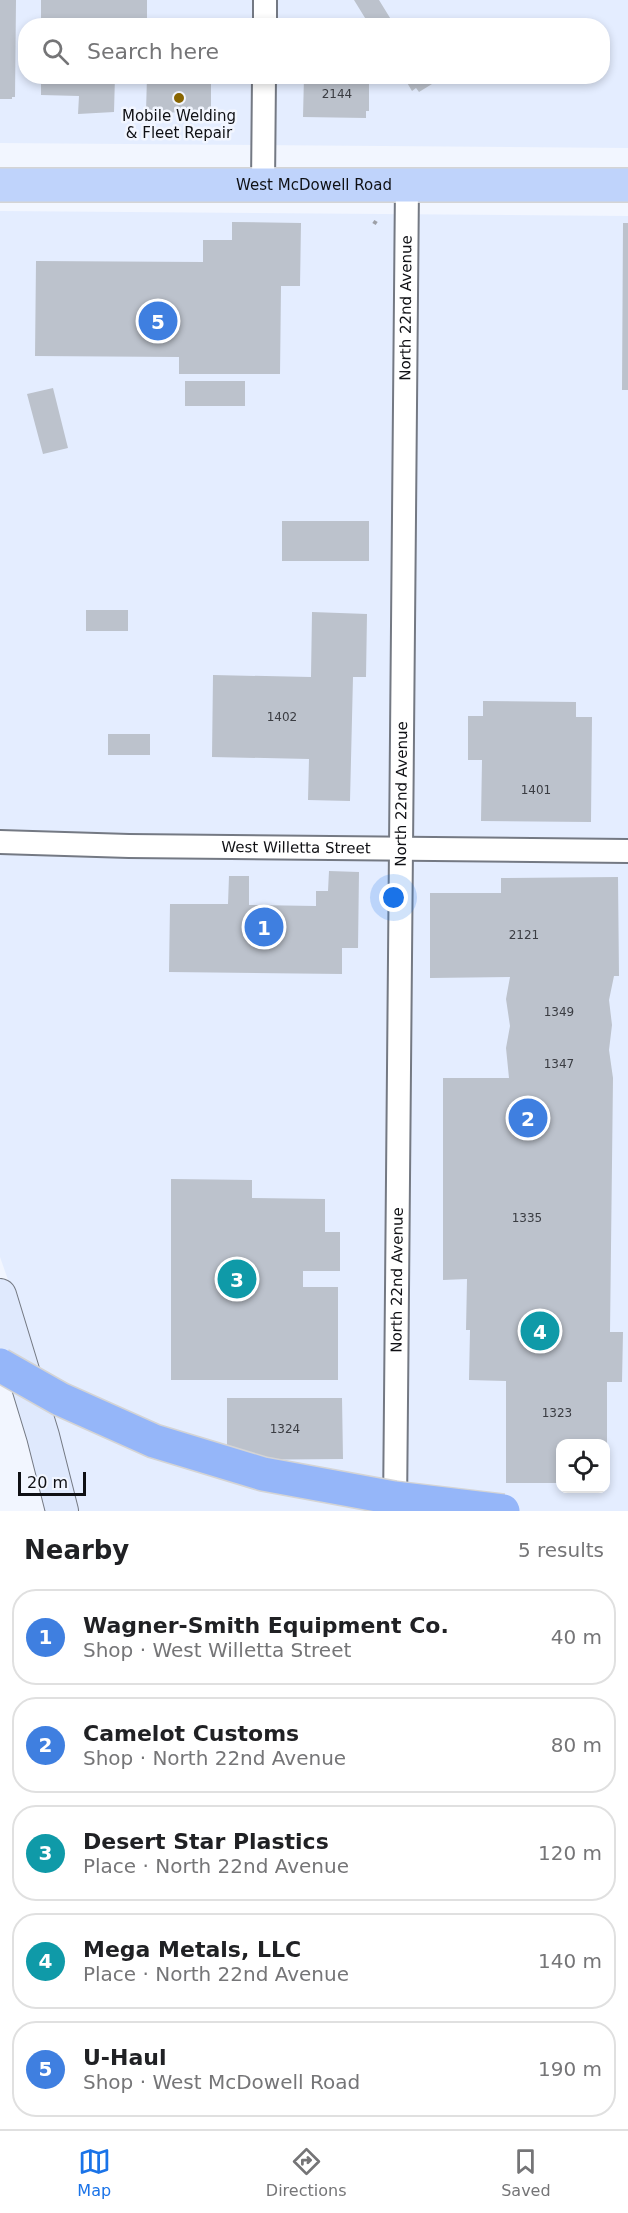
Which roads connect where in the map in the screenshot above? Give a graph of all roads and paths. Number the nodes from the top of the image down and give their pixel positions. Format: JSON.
{"nodes":[{"id":1,"x":265,"y":0,"type":"edge"},
{"id":2,"x":265,"y":18,"type":"edge"},
{"id":3,"x":264,"y":84,"type":"edge"},
{"id":4,"x":0,"y":185,"type":"edge"},
{"id":5,"x":263,"y":185,"type":"junction"},
{"id":6,"x":407,"y":185,"type":"junction"},
{"id":7,"x":628,"y":185,"type":"edge"},
{"id":8,"x":0,"y":842,"type":"edge"},
{"id":9,"x":401,"y":848,"type":"junction"},
{"id":10,"x":628,"y":851,"type":"edge"},
{"id":11,"x":0,"y":1295,"type":"edge"},
{"id":12,"x":0,"y":1365,"type":"edge"},
{"id":13,"x":62,"y":1511,"type":"edge"},
{"id":14,"x":395,"y":1511,"type":"edge"},
{"id":15,"x":502,"y":1511,"type":"edge"}],
"edges":[{"from":1,"to":2,"type":"street"},
{"from":3,"to":5,"type":"street"},
{"from":4,"to":5,"type":"main road","name":"West McDowell Road"},
{"from":5,"to":6,"type":"main road","name":"West McDowell Road"},
{"from":6,"to":7,"type":"main road","name":"West McDowell Road"},
{"from":6,"to":9,"type":"street","name":"North 22nd Avenue"},
{"from":8,"to":9,"type":"street","name":"West Willetta Street"},
{"from":9,"to":10,"type":"street","name":"West Willetta Street"},
{"from":9,"to":14,"type":"street","name":"North 22nd Avenue"},
{"from":11,"to":13,"type":"main road"},
{"from":12,"to":15,"type":"highway","bridge":true}]}
